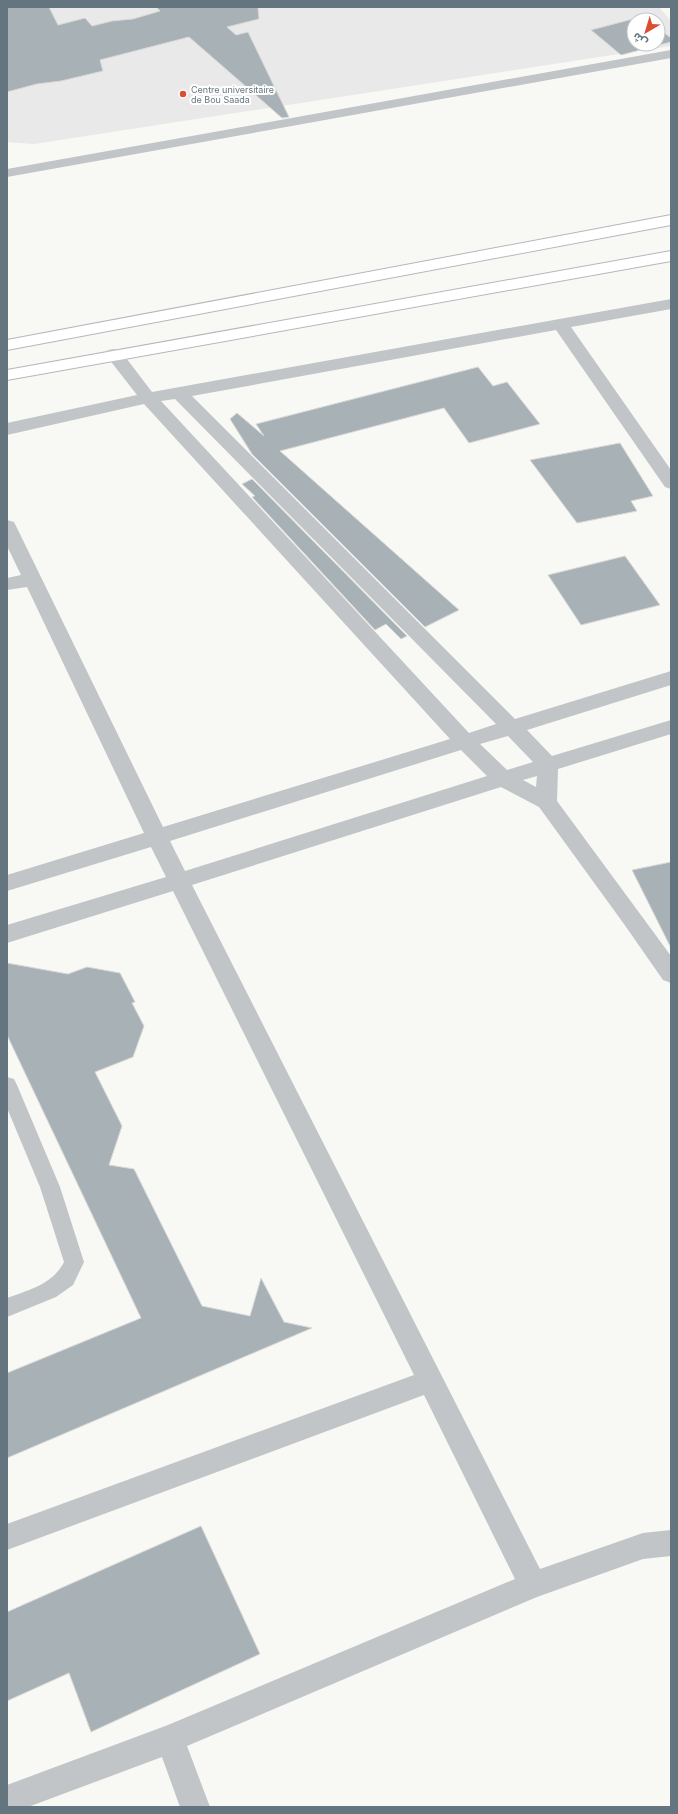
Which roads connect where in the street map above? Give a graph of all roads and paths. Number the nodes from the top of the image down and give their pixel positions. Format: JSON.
{"nodes":[{"id":1,"x":671,"y":54,"type":"edge"},
{"id":2,"x":7,"y":173,"type":"edge"},
{"id":3,"x":671,"y":220,"type":"edge"},
{"id":4,"x":671,"y":256,"type":"edge"},
{"id":5,"x":671,"y":304,"type":"edge"},
{"id":6,"x":560,"y":324,"type":"junction"},
{"id":7,"x":7,"y":345,"type":"edge"},
{"id":8,"x":114,"y":354,"type":"junction"},
{"id":9,"x":7,"y":375,"type":"edge"},
{"id":10,"x":179,"y":392,"type":"junction"},
{"id":11,"x":148,"y":398,"type":"junction"},
{"id":12,"x":7,"y":430,"type":"edge"},
{"id":13,"x":671,"y":483,"type":"edge"},
{"id":14,"x":7,"y":526,"type":"edge"},
{"id":15,"x":33,"y":579,"type":"junction"},
{"id":16,"x":7,"y":584,"type":"edge"},
{"id":17,"x":671,"y":678,"type":"edge"},
{"id":18,"x":511,"y":727,"type":"junction"},
{"id":19,"x":671,"y":727,"type":"edge"},
{"id":20,"x":464,"y":741,"type":"junction"},
{"id":21,"x":548,"y":764,"type":"junction"},
{"id":22,"x":502,"y":778,"type":"junction"},
{"id":23,"x":546,"y":802,"type":"junction"},
{"id":24,"x":158,"y":838,"type":"junction"},
{"id":25,"x":180,"y":882,"type":"junction"},
{"id":26,"x":7,"y":884,"type":"edge"},
{"id":27,"x":7,"y":934,"type":"edge"},
{"id":28,"x":671,"y":974,"type":"edge"},
{"id":29,"x":7,"y":1085,"type":"edge"},
{"id":30,"x":7,"y":1308,"type":"edge"},
{"id":31,"x":431,"y":1381,"type":"junction"},
{"id":32,"x":7,"y":1537,"type":"edge"},
{"id":33,"x":671,"y":1543,"type":"edge"},
{"id":34,"x":533,"y":1586,"type":"junction"},
{"id":35,"x":170,"y":1739,"type":"junction"},
{"id":36,"x":7,"y":1800,"type":"edge"},
{"id":37,"x":195,"y":1807,"type":"edge"}],
"edges":[{"from":1,"to":2,"type":"lane"},
{"from":3,"to":7,"type":"highway"},
{"from":4,"to":8,"type":"highway"},
{"from":5,"to":6,"type":"street"},
{"from":6,"to":10,"type":"street"},
{"from":6,"to":13,"type":"street"},
{"from":8,"to":9,"type":"highway"},
{"from":8,"to":11,"type":"street"},
{"from":10,"to":11,"type":"street"},
{"from":10,"to":18,"type":"street"},
{"from":11,"to":12,"type":"street"},
{"from":11,"to":20,"type":"street"},
{"from":14,"to":15,"type":"street"},
{"from":15,"to":16,"type":"street"},
{"from":15,"to":24,"type":"street"},
{"from":17,"to":18,"type":"street"},
{"from":18,"to":20,"type":"street"},
{"from":18,"to":21,"type":"street"},
{"from":19,"to":21,"type":"street"},
{"from":20,"to":22,"type":"street"},
{"from":20,"to":24,"type":"street"},
{"from":21,"to":22,"type":"street"},
{"from":21,"to":23,"type":"street"},
{"from":22,"to":23,"type":"street"},
{"from":22,"to":25,"type":"street"},
{"from":23,"to":28,"type":"street"},
{"from":24,"to":25,"type":"street"},
{"from":24,"to":26,"type":"street"},
{"from":25,"to":27,"type":"street"},
{"from":25,"to":31,"type":"street"},
{"from":29,"to":30,"type":"lane"},
{"from":31,"to":32,"type":"street"},
{"from":31,"to":34,"type":"street"},
{"from":33,"to":34,"type":"street"},
{"from":34,"to":35,"type":"street"},
{"from":35,"to":36,"type":"street"},
{"from":35,"to":37,"type":"street"}]}
